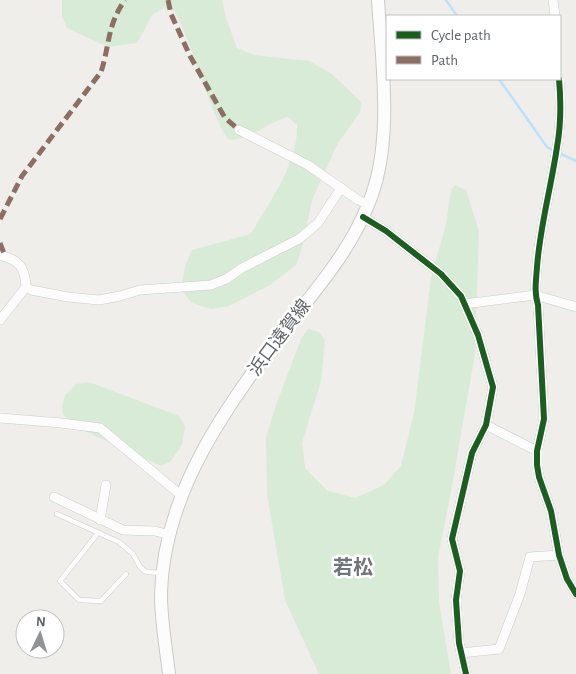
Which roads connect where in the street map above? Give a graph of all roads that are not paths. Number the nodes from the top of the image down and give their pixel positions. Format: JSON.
{"nodes":[{"id":1,"x":378,"y":0,"type":"edge"},
{"id":2,"x":553,"y":0,"type":"edge"},
{"id":3,"x":555,"y":15,"type":"edge"},
{"id":4,"x":559,"y":80,"type":"edge"},
{"id":5,"x":239,"y":130,"type":"dead end"},
{"id":6,"x":341,"y":188,"type":"junction"},
{"id":7,"x":369,"y":204,"type":"junction"},
{"id":8,"x":363,"y":217,"type":"junction"},
{"id":9,"x":0,"y":255,"type":"edge"},
{"id":10,"x":26,"y":287,"type":"junction"},
{"id":11,"x":535,"y":295,"type":"junction"},
{"id":12,"x":464,"y":304,"type":"junction"},
{"id":13,"x":576,"y":307,"type":"edge"},
{"id":14,"x":0,"y":320,"type":"edge"},
{"id":15,"x":0,"y":418,"type":"edge"},
{"id":16,"x":486,"y":425,"type":"junction"},
{"id":17,"x":537,"y":451,"type":"junction"},
{"id":18,"x":106,"y":485,"type":"dead end"},
{"id":19,"x":182,"y":496,"type":"junction"},
{"id":20,"x":54,"y":498,"type":"dead end"},
{"id":21,"x":56,"y":514,"type":"dead end"},
{"id":22,"x":100,"y":520,"type":"junction"},
{"id":23,"x":98,"y":533,"type":"junction"},
{"id":24,"x":170,"y":535,"type":"junction"},
{"id":25,"x":559,"y":555,"type":"junction"},
{"id":26,"x":126,"y":574,"type":"dead end"},
{"id":27,"x":163,"y":574,"type":"junction"},
{"id":28,"x":576,"y":594,"type":"edge"},
{"id":29,"x":461,"y":654,"type":"junction"},
{"id":30,"x":169,"y":674,"type":"edge"},
{"id":31,"x":466,"y":674,"type":"edge"}],
"edges":[{"from":1,"to":7,"type":"main road","name":"浜口遠賀線"},
{"from":2,"to":3,"type":"street"},
{"from":4,"to":11,"type":"street"},
{"from":5,"to":6,"type":"street"},
{"from":6,"to":7,"type":"street"},
{"from":6,"to":10,"type":"street"},
{"from":7,"to":8,"type":"main road","name":"浜口遠賀線"},
{"from":8,"to":12,"type":"street"},
{"from":8,"to":19,"type":"main road","name":"浜口遠賀線"},
{"from":9,"to":10,"type":"street"},
{"from":10,"to":14,"type":"street"},
{"from":11,"to":12,"type":"street"},
{"from":11,"to":13,"type":"street"},
{"from":11,"to":17,"type":"street"},
{"from":12,"to":16,"type":"street"},
{"from":15,"to":19,"type":"street"},
{"from":16,"to":17,"type":"street"},
{"from":16,"to":29,"type":"street"},
{"from":17,"to":25,"type":"street"},
{"from":18,"to":22,"type":"street"},
{"from":19,"to":24,"type":"main road","name":"浜口遠賀線"},
{"from":20,"to":22,"type":"street"},
{"from":21,"to":23,"type":"lane"},
{"from":22,"to":24,"type":"street"},
{"from":23,"to":26,"type":"lane"},
{"from":23,"to":27,"type":"lane"},
{"from":24,"to":27,"type":"main road","name":"浜口遠賀線"},
{"from":25,"to":28,"type":"street"},
{"from":25,"to":29,"type":"street"},
{"from":27,"to":30,"type":"main road","name":"浜口遠賀線"},
{"from":29,"to":31,"type":"street"}]}
